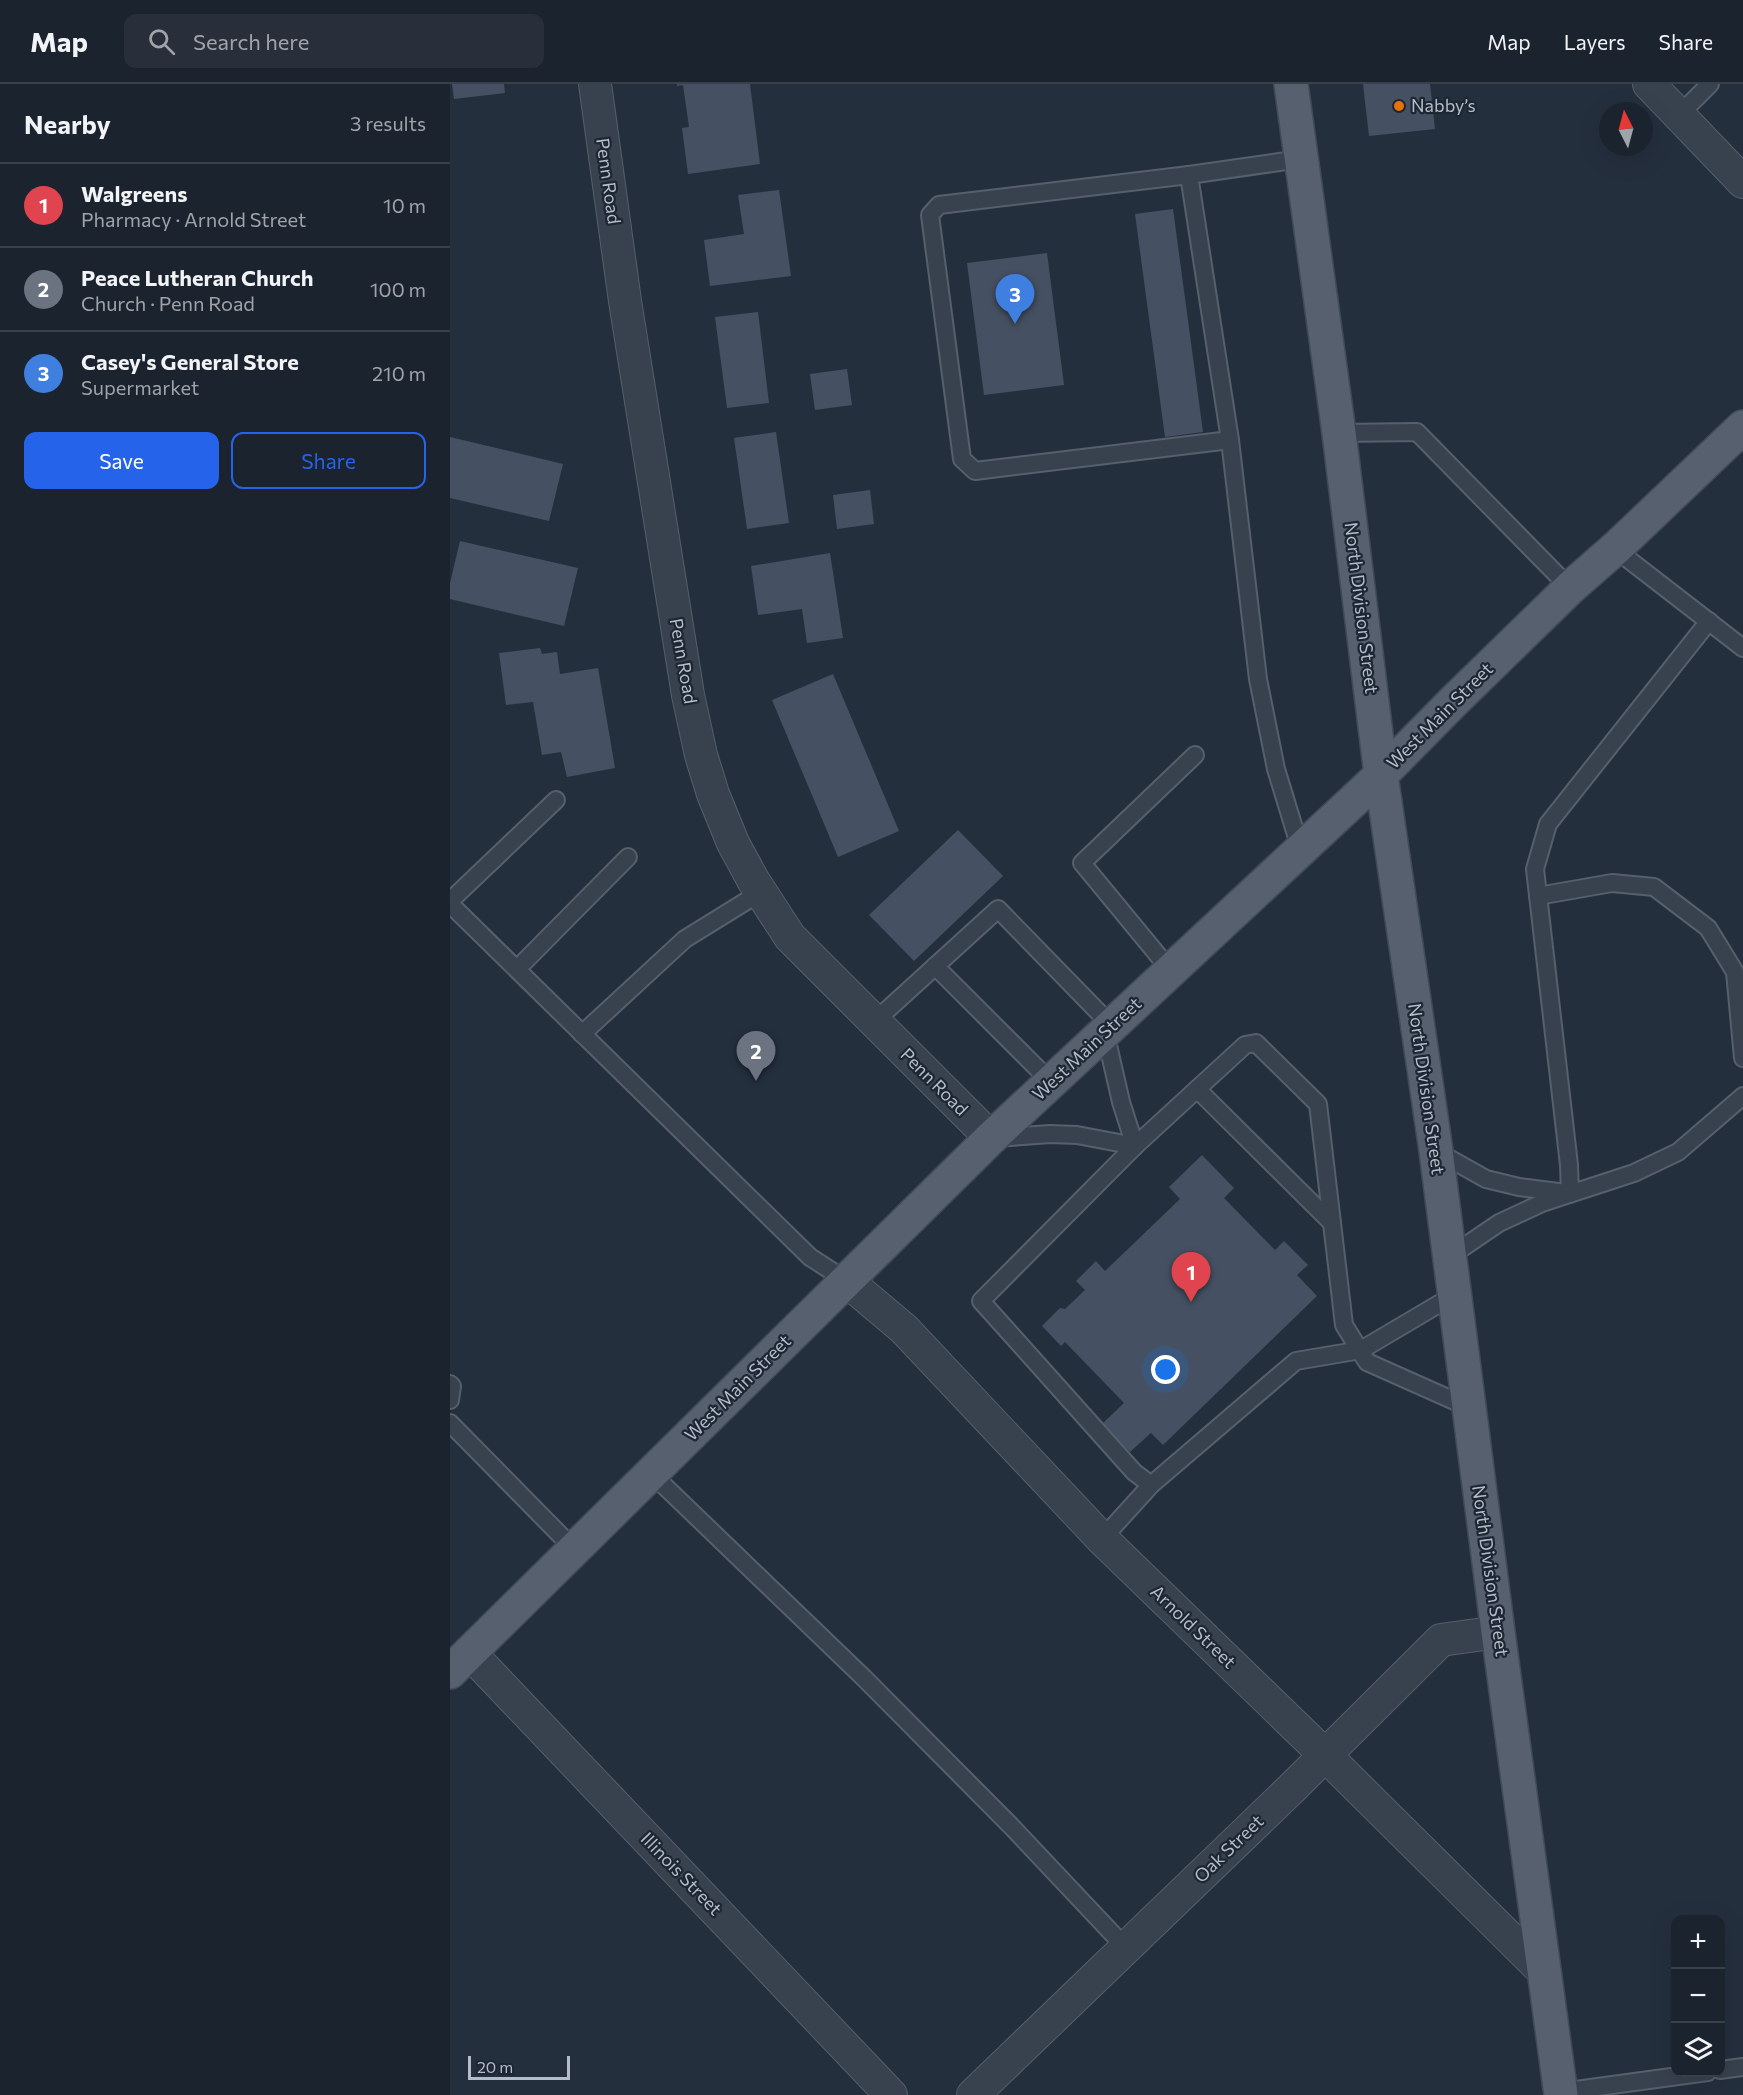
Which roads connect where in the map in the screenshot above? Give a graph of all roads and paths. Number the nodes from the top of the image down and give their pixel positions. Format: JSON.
{"nodes":[{"id":1,"x":595,"y":84,"type":"edge"},
{"id":2,"x":1291,"y":84,"type":"edge"},
{"id":3,"x":1649,"y":84,"type":"edge"},
{"id":4,"x":1710,"y":84,"type":"edge"},
{"id":5,"x":1679,"y":115,"type":"junction"},
{"id":6,"x":1300,"y":159,"type":"junction"},
{"id":7,"x":1189,"y":175,"type":"junction"},
{"id":8,"x":1743,"y":182,"type":"edge"},
{"id":9,"x":1738,"y":432,"type":"edge"},
{"id":10,"x":1339,"y":433,"type":"junction"},
{"id":11,"x":1230,"y":440,"type":"junction"},
{"id":12,"x":1615,"y":549,"type":"junction"},
{"id":13,"x":1569,"y":588,"type":"junction"},
{"id":14,"x":1709,"y":621,"type":"junction"},
{"id":15,"x":1743,"y":648,"type":"edge"},
{"id":16,"x":1195,"y":754,"type":"dead end"},
{"id":17,"x":1381,"y":776,"type":"junction"},
{"id":18,"x":556,"y":800,"type":"dead end"},
{"id":19,"x":1300,"y":850,"type":"junction"},
{"id":20,"x":628,"y":857,"type":"dead end"},
{"id":21,"x":761,"y":892,"type":"junction"},
{"id":22,"x":1538,"y":896,"type":"junction"},
{"id":23,"x":450,"y":903,"type":"edge"},
{"id":24,"x":935,"y":966,"type":"junction"},
{"id":25,"x":517,"y":969,"type":"junction"},
{"id":26,"x":1170,"y":971,"type":"junction"},
{"id":27,"x":874,"y":1022,"type":"junction"},
{"id":28,"x":1108,"y":1029,"type":"junction"},
{"id":29,"x":582,"y":1034,"type":"junction"},
{"id":30,"x":1743,"y":1058,"type":"edge"},
{"id":31,"x":1051,"y":1082,"type":"junction"},
{"id":32,"x":1197,"y":1089,"type":"junction"},
{"id":33,"x":1743,"y":1096,"type":"edge"},
{"id":34,"x":991,"y":1138,"type":"junction"},
{"id":35,"x":1135,"y":1146,"type":"junction"},
{"id":36,"x":1436,"y":1151,"type":"junction"},
{"id":37,"x":1570,"y":1194,"type":"junction"},
{"id":38,"x":1332,"y":1223,"type":"junction"},
{"id":39,"x":1449,"y":1257,"type":"junction"},
{"id":40,"x":847,"y":1281,"type":"junction"},
{"id":41,"x":1454,"y":1295,"type":"junction"},
{"id":42,"x":1361,"y":1350,"type":"junction"},
{"id":43,"x":450,"y":1384,"type":"edge"},
{"id":44,"x":450,"y":1400,"type":"edge"},
{"id":45,"x":1468,"y":1407,"type":"junction"},
{"id":46,"x":450,"y":1423,"type":"edge"},
{"id":47,"x":652,"y":1474,"type":"junction"},
{"id":48,"x":1151,"y":1485,"type":"junction"},
{"id":49,"x":1102,"y":1539,"type":"junction"},
{"id":50,"x":575,"y":1550,"type":"junction"},
{"id":51,"x":1498,"y":1632,"type":"junction"},
{"id":52,"x":460,"y":1663,"type":"edge"},
{"id":53,"x":1325,"y":1755,"type":"junction"},
{"id":54,"x":1126,"y":1948,"type":"junction"},
{"id":55,"x":1543,"y":1971,"type":"junction"},
{"id":56,"x":1743,"y":2067,"type":"edge"},
{"id":57,"x":1725,"y":2069,"type":"edge"},
{"id":58,"x":1680,"y":2077,"type":"edge"},
{"id":59,"x":1561,"y":2094,"type":"edge"},
{"id":60,"x":891,"y":2095,"type":"edge"},
{"id":61,"x":973,"y":2095,"type":"edge"}],
"edges":[{"from":1,"to":21,"type":"street","name":"Penn Road"},
{"from":2,"to":6,"type":"main road","name":"North Division Street"},
{"from":3,"to":5,"type":"street"},
{"from":4,"to":5,"type":"lane"},
{"from":5,"to":8,"type":"street"},
{"from":6,"to":7,"type":"lane"},
{"from":6,"to":10,"type":"main road","name":"North Division Street"},
{"from":7,"to":11,"type":"lane"},
{"from":7,"to":11,"type":"lane"},
{"from":9,"to":12,"type":"main road","name":"West Main Street"},
{"from":10,"to":13,"type":"lane"},
{"from":10,"to":17,"type":"main road","name":"North Division Street"},
{"from":11,"to":19,"type":"lane"},
{"from":12,"to":13,"type":"main road","name":"West Main Street"},
{"from":12,"to":14,"type":"lane"},
{"from":13,"to":17,"type":"main road","name":"West Main Street"},
{"from":14,"to":15,"type":"lane"},
{"from":14,"to":22,"type":"lane"},
{"from":16,"to":26,"type":"lane"},
{"from":17,"to":19,"type":"main road","name":"West Main Street"},
{"from":17,"to":36,"type":"main road","name":"North Division Street"},
{"from":18,"to":23,"type":"lane"},
{"from":19,"to":26,"type":"main road","name":"West Main Street"},
{"from":20,"to":25,"type":"lane"},
{"from":21,"to":27,"type":"street","name":"Penn Road"},
{"from":21,"to":29,"type":"lane"},
{"from":22,"to":30,"type":"lane"},
{"from":22,"to":37,"type":"lane"},
{"from":23,"to":25,"type":"lane"},
{"from":24,"to":27,"type":"lane"},
{"from":24,"to":28,"type":"lane"},
{"from":24,"to":31,"type":"lane"},
{"from":25,"to":29,"type":"lane"},
{"from":26,"to":28,"type":"main road","name":"West Main Street"},
{"from":27,"to":34,"type":"street","name":"Penn Road"},
{"from":28,"to":31,"type":"main road","name":"West Main Street"},
{"from":28,"to":35,"type":"lane"},
{"from":29,"to":40,"type":"lane"},
{"from":31,"to":34,"type":"main road","name":"West Main Street"},
{"from":32,"to":35,"type":"lane"},
{"from":32,"to":38,"type":"lane"},
{"from":32,"to":38,"type":"lane"},
{"from":33,"to":37,"type":"lane"},
{"from":34,"to":35,"type":"lane"},
{"from":34,"to":40,"type":"main road","name":"West Main Street"},
{"from":35,"to":48,"type":"lane"},
{"from":36,"to":37,"type":"lane"},
{"from":36,"to":39,"type":"main road","name":"North Division Street"},
{"from":37,"to":39,"type":"lane"},
{"from":38,"to":42,"type":"lane"},
{"from":39,"to":41,"type":"main road","name":"North Division Street"},
{"from":40,"to":47,"type":"main road","name":"West Main Street"},
{"from":40,"to":49,"type":"street","name":"Arnold Street"},
{"from":41,"to":42,"type":"lane"},
{"from":41,"to":45,"type":"main road","name":"North Division Street"},
{"from":42,"to":45,"type":"lane"},
{"from":42,"to":48,"type":"lane"},
{"from":43,"to":44,"type":"lane"},
{"from":45,"to":51,"type":"main road","name":"North Division Street"},
{"from":46,"to":50,"type":"lane"},
{"from":47,"to":50,"type":"main road","name":"West Main Street"},
{"from":47,"to":54,"type":"lane"},
{"from":48,"to":49,"type":"lane"},
{"from":49,"to":53,"type":"street","name":"Arnold Street"},
{"from":50,"to":52,"type":"main road","name":"West Main Street"},
{"from":51,"to":53,"type":"street","name":"Oak Street"},
{"from":51,"to":55,"type":"main road","name":"North Division Street"},
{"from":52,"to":60,"type":"street","name":"Illinois Street"},
{"from":53,"to":54,"type":"street","name":"Oak Street"},
{"from":53,"to":55,"type":"street","name":"Arnold Street"},
{"from":54,"to":61,"type":"street","name":"Oak Street"},
{"from":55,"to":59,"type":"main road","name":"North Division Street"},
{"from":56,"to":57,"type":"lane"},
{"from":58,"to":59,"type":"lane"}]}
